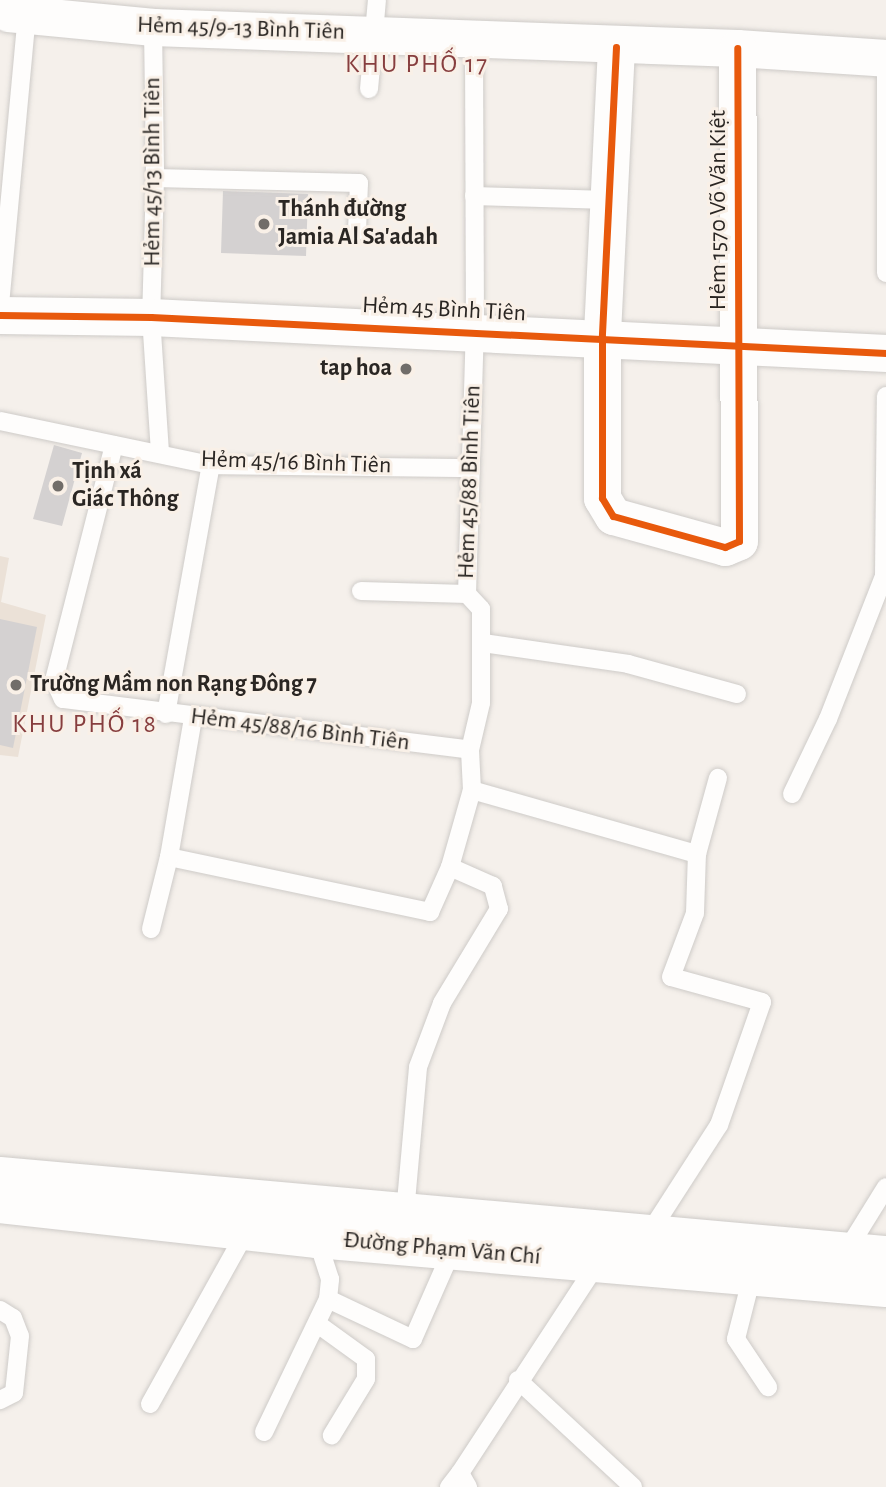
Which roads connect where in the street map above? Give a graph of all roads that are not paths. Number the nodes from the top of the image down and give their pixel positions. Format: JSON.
{"nodes":[{"id":1,"x":17,"y":15,"type":"joint"},
{"id":2,"x":377,"y":17,"type":"edge"},
{"id":3,"x":153,"y":27,"type":"junction"},
{"id":4,"x":474,"y":37,"type":"junction"},
{"id":5,"x":615,"y":47,"type":"junction"},
{"id":6,"x":737,"y":48,"type":"junction"},
{"id":7,"x":886,"y":50,"type":"edge"},
{"id":8,"x":886,"y":58,"type":"edge"},
{"id":9,"x":369,"y":89,"type":"dead end"},
{"id":10,"x":155,"y":178,"type":"junction"},
{"id":11,"x":474,"y":196,"type":"junction"},
{"id":12,"x":608,"y":200,"type":"junction"},
{"id":13,"x":357,"y":230,"type":"dead end"},
{"id":14,"x":886,"y":273,"type":"edge"},
{"id":15,"x":0,"y":305,"type":"edge"},
{"id":16,"x":0,"y":315,"type":"edge"},
{"id":17,"x":150,"y":317,"type":"junction"},
{"id":18,"x":475,"y":331,"type":"junction"},
{"id":19,"x":601,"y":337,"type":"junction"},
{"id":20,"x":738,"y":349,"type":"junction"},
{"id":21,"x":886,"y":353,"type":"edge"},
{"id":22,"x":886,"y":397,"type":"edge"},
{"id":23,"x":0,"y":421,"type":"edge"},
{"id":24,"x":114,"y":445,"type":"junction"},
{"id":25,"x":160,"y":452,"type":"junction"},
{"id":26,"x":211,"y":465,"type":"junction"},
{"id":27,"x":470,"y":468,"type":"junction"},
{"id":28,"x":361,"y":591,"type":"dead end"},
{"id":29,"x":467,"y":594,"type":"junction"},
{"id":30,"x":483,"y":643,"type":"junction"},
{"id":31,"x":737,"y":694,"type":"dead end"},
{"id":32,"x":166,"y":714,"type":"junction"},
{"id":33,"x":194,"y":718,"type":"junction"},
{"id":34,"x":470,"y":750,"type":"junction"},
{"id":35,"x":718,"y":778,"type":"dead end"},
{"id":36,"x":472,"y":790,"type":"junction"},
{"id":37,"x":792,"y":794,"type":"dead end"},
{"id":38,"x":697,"y":854,"type":"junction"},
{"id":39,"x":169,"y":857,"type":"junction"},
{"id":40,"x":450,"y":867,"type":"junction"},
{"id":41,"x":151,"y":929,"type":"dead end"},
{"id":42,"x":0,"y":1176,"type":"edge"},
{"id":43,"x":886,"y":1187,"type":"edge"},
{"id":44,"x":0,"y":1204,"type":"edge"},
{"id":45,"x":405,"y":1213,"type":"junction"},
{"id":46,"x":246,"y":1214,"type":"junction"},
{"id":47,"x":648,"y":1235,"type":"junction"},
{"id":48,"x":317,"y":1239,"type":"junction"},
{"id":49,"x":453,"y":1248,"type":"junction"},
{"id":50,"x":886,"y":1255,"type":"edge"},
{"id":51,"x":597,"y":1264,"type":"junction"},
{"id":52,"x":842,"y":1267,"type":"junction"},
{"id":53,"x":752,"y":1276,"type":"junction"},
{"id":54,"x":886,"y":1288,"type":"edge"},
{"id":55,"x":328,"y":1300,"type":"junction"},
{"id":56,"x":0,"y":1310,"type":"edge"},
{"id":57,"x":319,"y":1325,"type":"junction"},
{"id":58,"x":518,"y":1380,"type":"junction"},
{"id":59,"x":768,"y":1387,"type":"dead end"},
{"id":60,"x":0,"y":1400,"type":"edge"},
{"id":61,"x":150,"y":1404,"type":"dead end"},
{"id":62,"x":264,"y":1432,"type":"dead end"},
{"id":63,"x":332,"y":1435,"type":"dead end"},
{"id":64,"x":459,"y":1482,"type":"edge"},
{"id":65,"x":633,"y":1487,"type":"edge"}],
"edges":[{"from":1,"to":3,"type":"street","name":"Hẻm 45/9-13 Bình Tiên"},
{"from":1,"to":15,"type":"lane"},
{"from":2,"to":3,"type":"street","name":"Hẻm 45/9-13 Bình Tiên"},
{"from":2,"to":4,"type":"street","name":"Hẻm 45/9-13 Bình Tiên"},
{"from":2,"to":9,"type":"lane"},
{"from":3,"to":10,"type":"lane","name":"Hẻm 45/13 Bình Tiên"},
{"from":4,"to":5,"type":"street"},
{"from":4,"to":11,"type":"lane","name":"Hẻm 45/88 Bình Tiên"},
{"from":5,"to":6,"type":"street"},
{"from":5,"to":12,"type":"street"},
{"from":6,"to":8,"type":"street"},
{"from":6,"to":20,"type":"street","name":"Hẻm 1570 Võ Văn Kiệt"},
{"from":7,"to":8,"type":"lane"},
{"from":8,"to":14,"type":"lane"},
{"from":10,"to":13,"type":"lane"},
{"from":10,"to":17,"type":"lane","name":"Hẻm 45/13 Bình Tiên"},
{"from":11,"to":12,"type":"lane"},
{"from":11,"to":18,"type":"lane","name":"Hẻm 45/88 Bình Tiên"},
{"from":12,"to":19,"type":"street"},
{"from":16,"to":17,"type":"street","name":"Hẻm 45 Bình Tiên"},
{"from":17,"to":18,"type":"street","name":"Hẻm 45 Bình Tiên"},
{"from":17,"to":25,"type":"lane","name":"Hẻm 45/13 Bình Tiên"},
{"from":18,"to":19,"type":"street","name":"Hẻm 45 Bình Tiên"},
{"from":18,"to":27,"type":"lane","name":"Hẻm 45/88 Bình Tiên"},
{"from":19,"to":20,"type":"street","name":"Hẻm 45 Bình Tiên"},
{"from":19,"to":20,"type":"street","name":"Hẻm 1570 Võ Văn Kiệt"},
{"from":20,"to":21,"type":"street","name":"Hẻm 45 Bình Tiên"},
{"from":22,"to":37,"type":"lane"},
{"from":23,"to":24,"type":"lane","name":"Hẻm 45/16 Bình Tiên"},
{"from":24,"to":25,"type":"lane","name":"Hẻm 45/16 Bình Tiên"},
{"from":24,"to":32,"type":"lane","name":"Hẻm 45/88/16 Bình Tiên"},
{"from":25,"to":26,"type":"lane","name":"Hẻm 45/16 Bình Tiên"},
{"from":26,"to":27,"type":"lane","name":"Hẻm 45/16 Bình Tiên"},
{"from":26,"to":32,"type":"lane"},
{"from":27,"to":29,"type":"lane","name":"Hẻm 45/88 Bình Tiên"},
{"from":28,"to":29,"type":"lane"},
{"from":29,"to":30,"type":"lane","name":"Hẻm 45/88 Bình Tiên"},
{"from":30,"to":31,"type":"lane"},
{"from":30,"to":34,"type":"lane","name":"Hẻm 45/88 Bình Tiên"},
{"from":32,"to":33,"type":"lane","name":"Hẻm 45/88/16 Bình Tiên"},
{"from":33,"to":34,"type":"lane","name":"Hẻm 45/88/16 Bình Tiên"},
{"from":33,"to":39,"type":"lane"},
{"from":34,"to":36,"type":"lane","name":"Hẻm 45/88 Bình Tiên"},
{"from":35,"to":38,"type":"lane"},
{"from":36,"to":38,"type":"lane"},
{"from":36,"to":40,"type":"lane","name":"Hẻm 45/88 Bình Tiên"},
{"from":38,"to":47,"type":"lane"},
{"from":39,"to":40,"type":"lane","name":"Hẻm 45/88 Bình Tiên"},
{"from":39,"to":41,"type":"lane"},
{"from":40,"to":45,"type":"lane"},
{"from":42,"to":46,"type":"main road","name":"Đường Phạm Văn Chí"},
{"from":43,"to":52,"type":"lane"},
{"from":44,"to":46,"type":"main road","name":"Đường Phạm Văn Chí"},
{"from":45,"to":46,"type":"main road","name":"Đường Phạm Văn Chí"},
{"from":45,"to":47,"type":"main road","name":"Đường Phạm Văn Chí"},
{"from":46,"to":48,"type":"main road","name":"Đường Phạm Văn Chí"},
{"from":46,"to":61,"type":"lane"},
{"from":47,"to":52,"type":"main road","name":"Đường Phạm Văn Chí"},
{"from":48,"to":49,"type":"main road","name":"Đường Phạm Văn Chí"},
{"from":48,"to":55,"type":"lane"},
{"from":49,"to":51,"type":"main road","name":"Đường Phạm Văn Chí"},
{"from":49,"to":55,"type":"lane"},
{"from":50,"to":52,"type":"main road","name":"Đường Phạm Văn Chí"},
{"from":51,"to":53,"type":"main road","name":"Đường Phạm Văn Chí"},
{"from":51,"to":58,"type":"lane"},
{"from":52,"to":53,"type":"main road","name":"Đường Phạm Văn Chí"},
{"from":52,"to":54,"type":"main road","name":"Đường Phạm Văn Chí"},
{"from":53,"to":59,"type":"lane"},
{"from":55,"to":57,"type":"lane"},
{"from":56,"to":60,"type":"lane"},
{"from":57,"to":62,"type":"lane"},
{"from":57,"to":63,"type":"lane"},
{"from":58,"to":64,"type":"lane"},
{"from":58,"to":65,"type":"lane"}]}
